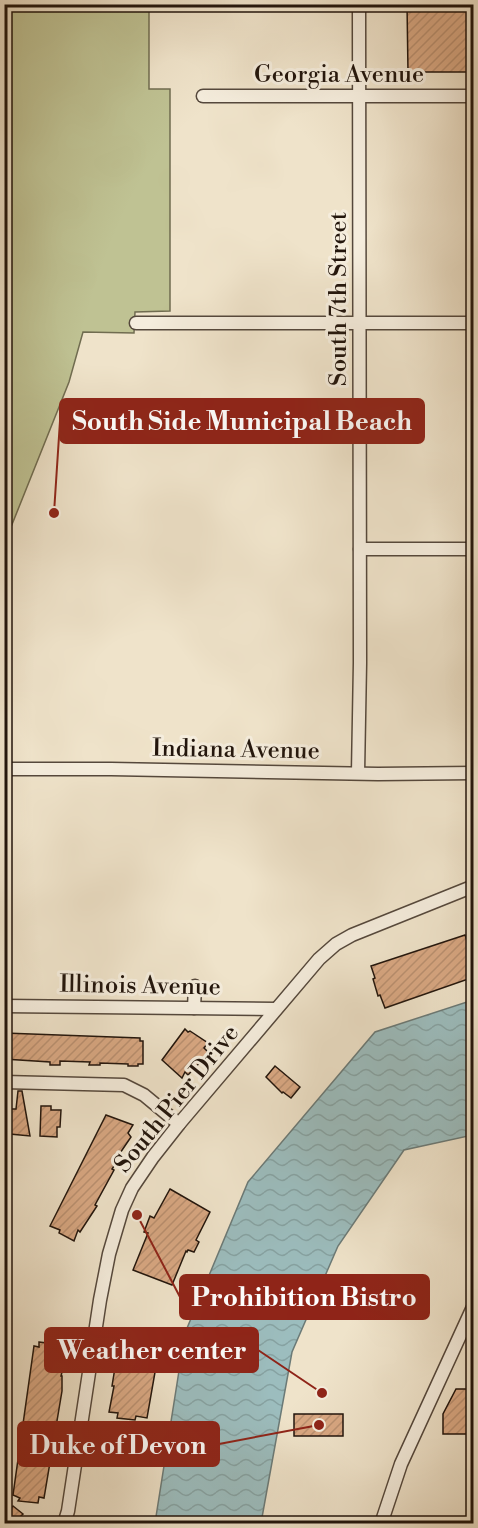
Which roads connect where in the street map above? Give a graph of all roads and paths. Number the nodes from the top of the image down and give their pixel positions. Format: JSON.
{"nodes":[{"id":1,"x":359,"y":4,"type":"edge"},
{"id":2,"x":204,"y":96,"type":"dead end"},
{"id":3,"x":360,"y":96,"type":"junction"},
{"id":4,"x":474,"y":96,"type":"edge"},
{"id":5,"x":136,"y":323,"type":"dead end"},
{"id":6,"x":360,"y":323,"type":"junction"},
{"id":7,"x":474,"y":323,"type":"edge"},
{"id":8,"x":360,"y":549,"type":"junction"},
{"id":9,"x":474,"y":549,"type":"edge"},
{"id":10,"x":4,"y":769,"type":"edge"},
{"id":11,"x":358,"y":773,"type":"junction"},
{"id":12,"x":471,"y":774,"type":"edge"},
{"id":13,"x":474,"y":886,"type":"edge"},
{"id":14,"x":195,"y":986,"type":"dead end"},
{"id":15,"x":4,"y":1006,"type":"edge"},
{"id":16,"x":194,"y":1008,"type":"junction"},
{"id":17,"x":276,"y":1009,"type":"junction"},
{"id":18,"x":4,"y":1082,"type":"edge"},
{"id":19,"x":179,"y":1124,"type":"junction"},
{"id":20,"x":474,"y":1305,"type":"edge"},
{"id":21,"x":64,"y":1524,"type":"edge"},
{"id":22,"x":381,"y":1524,"type":"edge"}],
"edges":[{"from":1,"to":3,"type":"street","name":"South 7th Street"},
{"from":2,"to":3,"type":"street","name":"Georgia Avenue"},
{"from":3,"to":4,"type":"street","name":"Georgia Avenue"},
{"from":3,"to":6,"type":"street","name":"South 7th Street"},
{"from":5,"to":6,"type":"street"},
{"from":6,"to":7,"type":"street"},
{"from":6,"to":8,"type":"street","name":"South 7th Street"},
{"from":8,"to":9,"type":"street"},
{"from":8,"to":11,"type":"street","name":"South 7th Street"},
{"from":10,"to":11,"type":"street","name":"Indiana Avenue"},
{"from":11,"to":12,"type":"street","name":"Indiana Avenue"},
{"from":13,"to":17,"type":"street","name":"South Pier Drive"},
{"from":14,"to":16,"type":"street"},
{"from":15,"to":16,"type":"street","name":"Illinois Avenue"},
{"from":16,"to":17,"type":"street","name":"Illinois Avenue"},
{"from":17,"to":19,"type":"street","name":"South Pier Drive"},
{"from":18,"to":19,"type":"street"},
{"from":19,"to":21,"type":"street","name":"South Pier Drive"},
{"from":20,"to":22,"type":"street"}]}
